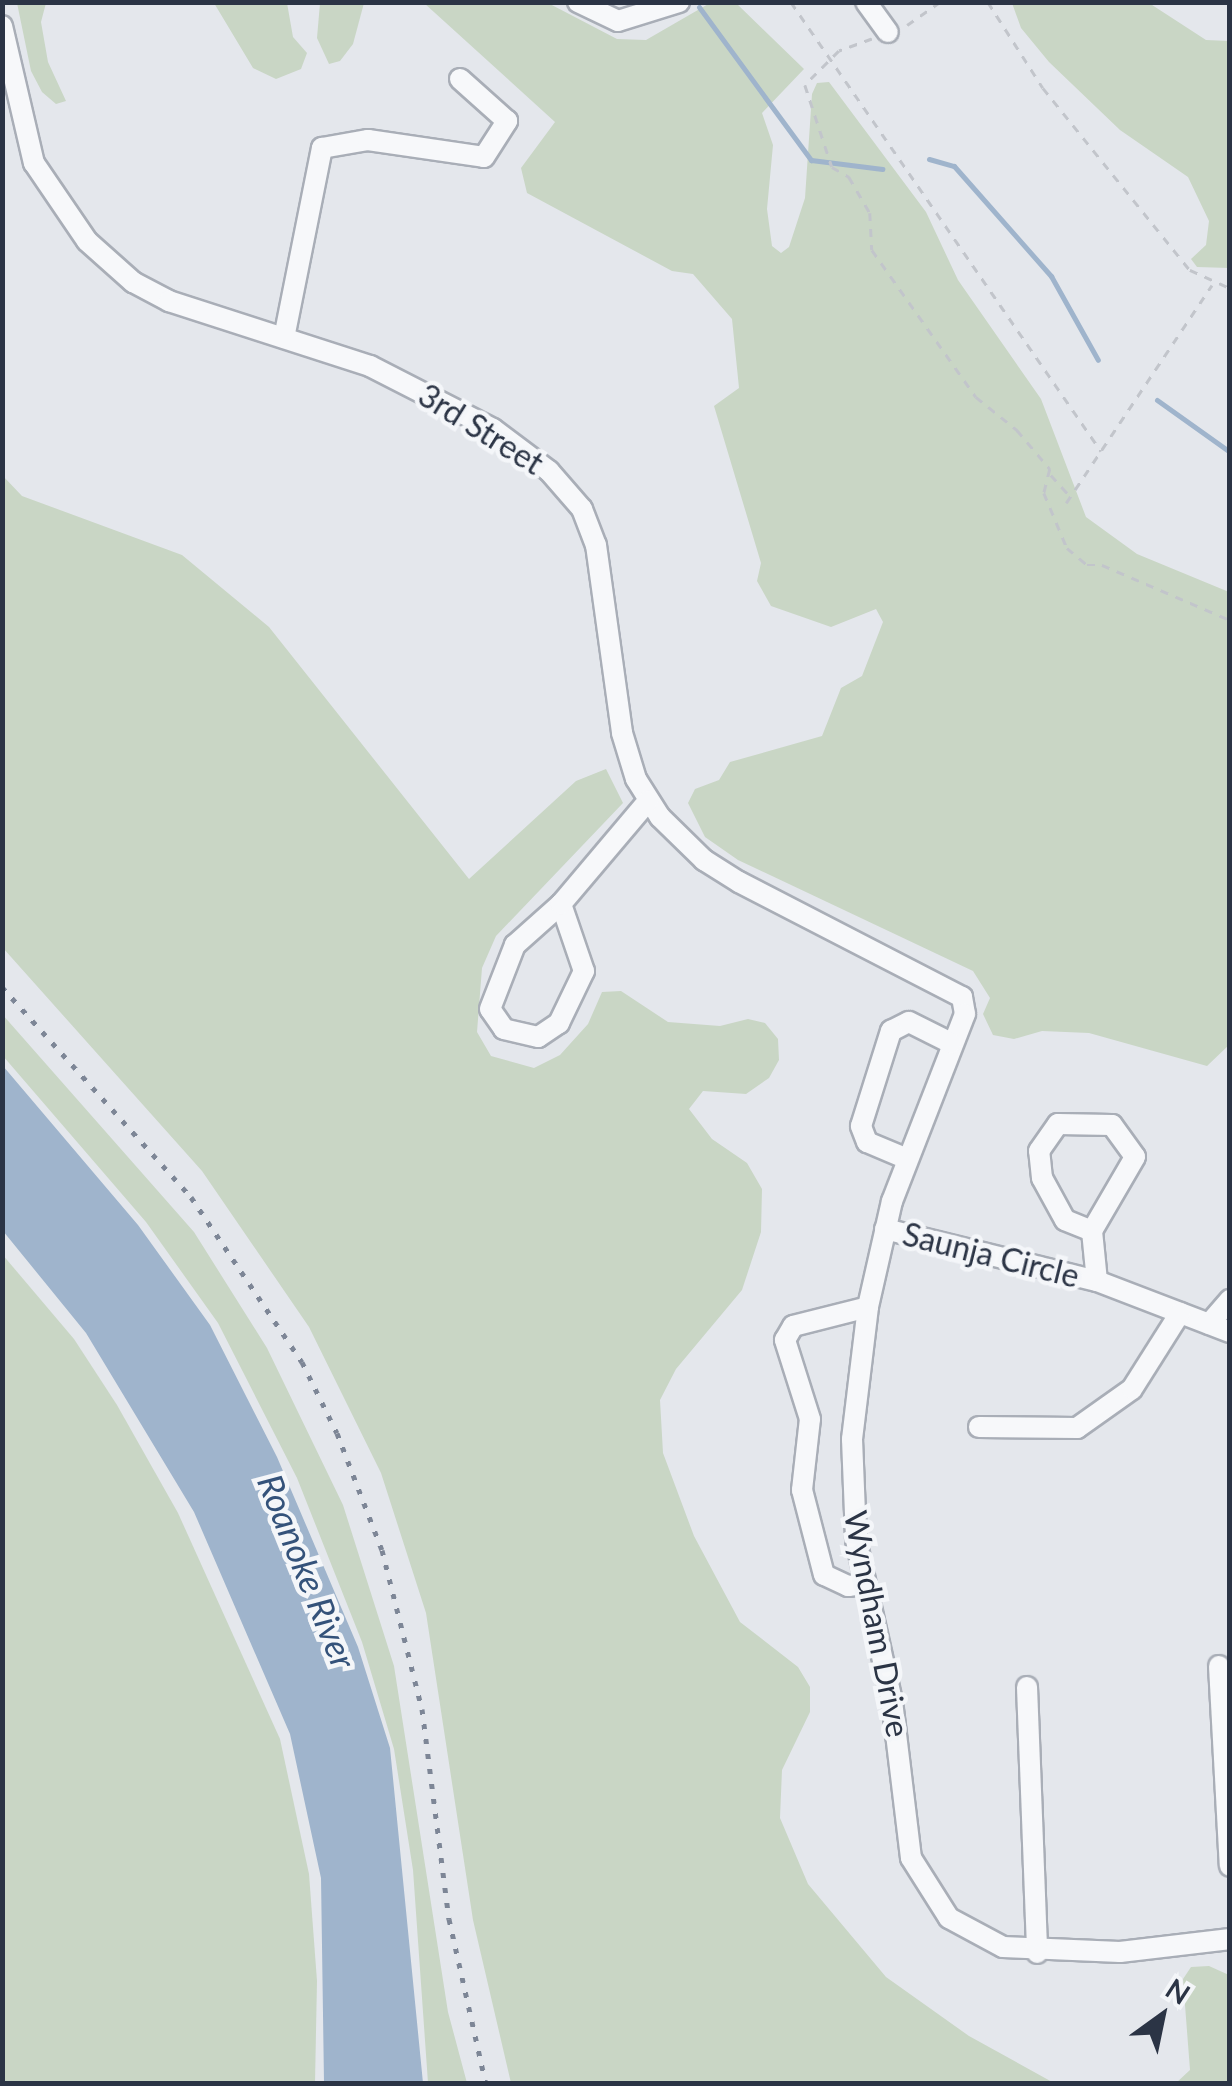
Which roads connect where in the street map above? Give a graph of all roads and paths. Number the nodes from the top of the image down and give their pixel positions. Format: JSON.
{"nodes":[{"id":1,"x":578,"y":2,"type":"edge"},
{"id":2,"x":679,"y":2,"type":"edge"},
{"id":3,"x":791,"y":2,"type":"edge"},
{"id":4,"x":866,"y":2,"type":"edge"},
{"id":5,"x":940,"y":2,"type":"edge"},
{"id":6,"x":988,"y":2,"type":"edge"},
{"id":7,"x":2,"y":26,"type":"edge"},
{"id":8,"x":888,"y":32,"type":"junction"},
{"id":9,"x":830,"y":60,"type":"junction"},
{"id":10,"x":460,"y":79,"type":"dead end"},
{"id":11,"x":1213,"y":284,"type":"junction"},
{"id":12,"x":1230,"y":288,"type":"edge"},
{"id":13,"x":284,"y":338,"type":"junction"},
{"id":14,"x":1101,"y":451,"type":"junction"},
{"id":15,"x":1050,"y":474,"type":"junction"},
{"id":16,"x":1072,"y":496,"type":"junction"},
{"id":17,"x":1066,"y":504,"type":"dead end"},
{"id":18,"x":1082,"y":553,"type":"dead end"},
{"id":19,"x":1076,"y":555,"type":"junction"},
{"id":20,"x":1230,"y":620,"type":"edge"},
{"id":21,"x":648,"y":801,"type":"junction"},
{"id":22,"x":561,"y":904,"type":"junction"},
{"id":23,"x":956,"y":990,"type":"joint"},
{"id":24,"x":951,"y":1043,"type":"junction"},
{"id":25,"x":905,"y":1158,"type":"junction"},
{"id":26,"x":885,"y":1229,"type":"junction"},
{"id":27,"x":1092,"y":1231,"type":"junction"},
{"id":28,"x":1097,"y":1281,"type":"junction"},
{"id":29,"x":1230,"y":1300,"type":"edge"},
{"id":30,"x":868,"y":1307,"type":"junction"},
{"id":31,"x":1180,"y":1313,"type":"junction"},
{"id":32,"x":1209,"y":1324,"type":"junction"},
{"id":33,"x":1230,"y":1332,"type":"edge"},
{"id":34,"x":979,"y":1427,"type":"dead end"},
{"id":35,"x":862,"y":1584,"type":"junction"},
{"id":36,"x":1220,"y":1666,"type":"dead end"},
{"id":37,"x":1027,"y":1687,"type":"dead end"},
{"id":38,"x":1230,"y":1866,"type":"edge"},
{"id":39,"x":1230,"y":1939,"type":"edge"},
{"id":40,"x":1038,"y":1953,"type":"junction"}],
"edges":[{"from":1,"to":2,"type":"street"},
{"from":3,"to":9,"type":"path"},
{"from":4,"to":8,"type":"street"},
{"from":5,"to":8,"type":"path"},
{"from":6,"to":11,"type":"path"},
{"from":7,"to":13,"type":"street","name":"3rd Street"},
{"from":8,"to":9,"type":"path"},
{"from":9,"to":14,"type":"path"},
{"from":9,"to":15,"type":"path"},
{"from":10,"to":13,"type":"street"},
{"from":11,"to":12,"type":"path"},
{"from":11,"to":14,"type":"path"},
{"from":13,"to":21,"type":"street","name":"3rd Street"},
{"from":14,"to":16,"type":"path"},
{"from":15,"to":16,"type":"path"},
{"from":15,"to":19,"type":"path"},
{"from":16,"to":17,"type":"path"},
{"from":18,"to":19,"type":"path"},
{"from":19,"to":20,"type":"path"},
{"from":21,"to":22,"type":"street"},
{"from":21,"to":23,"type":"street","name":"3rd Street"},
{"from":22,"to":22,"type":"street"},
{"from":23,"to":24,"type":"street","name":"Wyndham Drive"},
{"from":24,"to":25,"type":"street","name":"Wyndham Drive"},
{"from":24,"to":25,"type":"street"},
{"from":25,"to":26,"type":"street","name":"Wyndham Drive"},
{"from":26,"to":28,"type":"street","name":"Saunja Circle"},
{"from":26,"to":30,"type":"street","name":"Wyndham Drive"},
{"from":27,"to":27,"type":"street","name":"Saunja Circle"},
{"from":27,"to":28,"type":"street","name":"Saunja Circle"},
{"from":28,"to":31,"type":"street","name":"Saunja Circle"},
{"from":29,"to":32,"type":"street"},
{"from":30,"to":35,"type":"street","name":"Wyndham Drive"},
{"from":30,"to":35,"type":"street"},
{"from":31,"to":32,"type":"street","name":"Saunja Circle"},
{"from":31,"to":34,"type":"street"},
{"from":32,"to":33,"type":"street","name":"Saunja Circle"},
{"from":35,"to":40,"type":"street","name":"Wyndham Drive"},
{"from":36,"to":38,"type":"street"},
{"from":37,"to":40,"type":"street"},
{"from":39,"to":40,"type":"street","name":"Wyndham Drive"}]}
